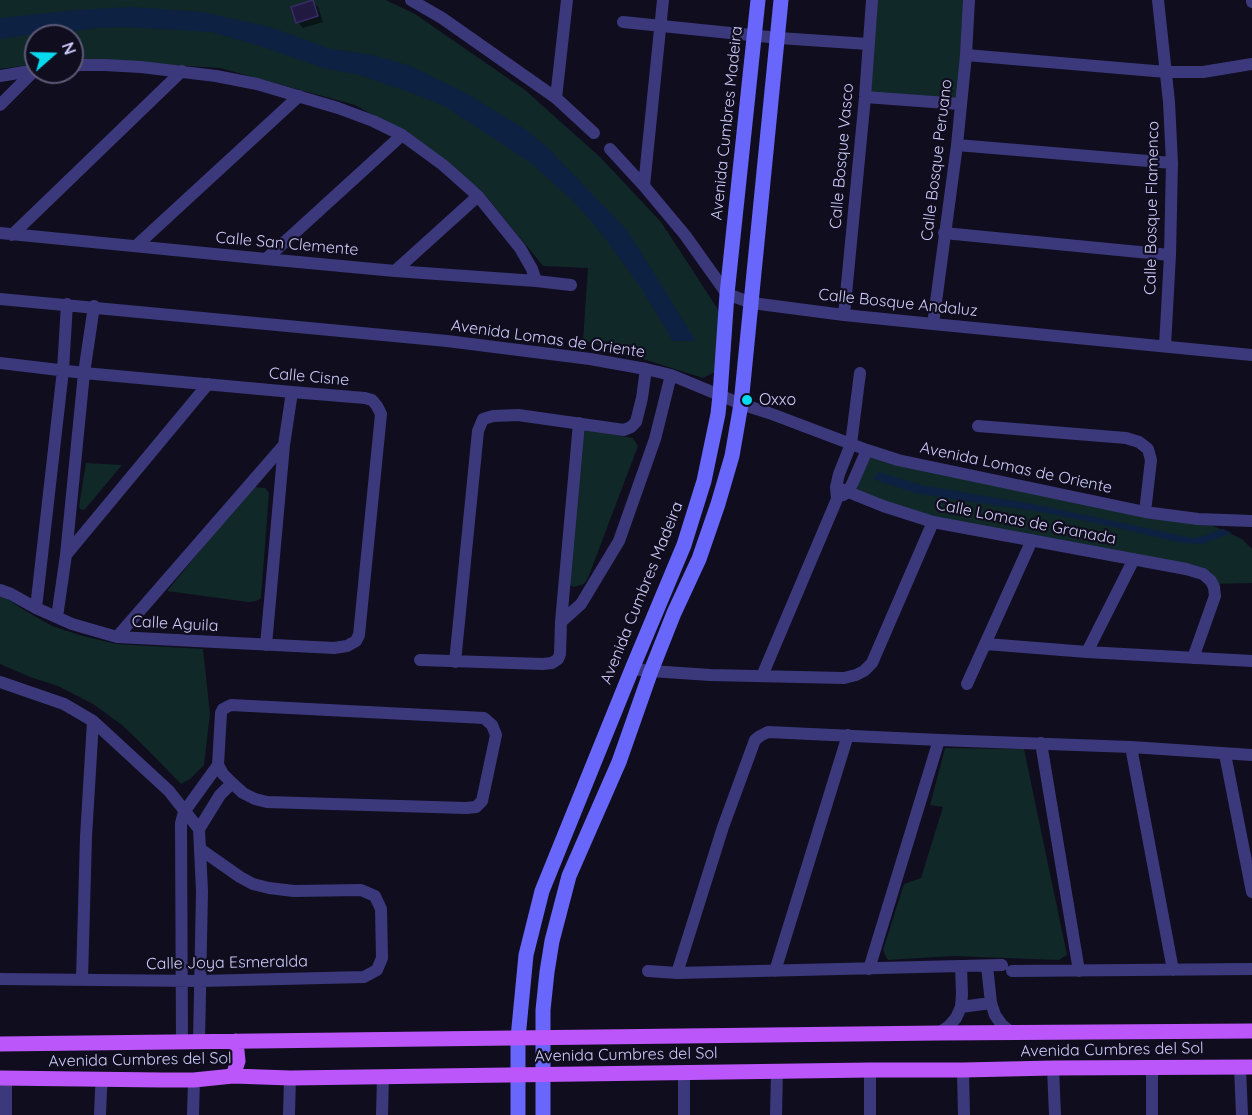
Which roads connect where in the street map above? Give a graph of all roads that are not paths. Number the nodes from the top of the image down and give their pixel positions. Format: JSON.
{"nodes":[{"id":1,"x":411,"y":0,"type":"edge"},
{"id":2,"x":567,"y":0,"type":"edge"},
{"id":3,"x":663,"y":0,"type":"edge"},
{"id":4,"x":758,"y":0,"type":"edge"},
{"id":5,"x":781,"y":0,"type":"edge"},
{"id":6,"x":872,"y":0,"type":"edge"},
{"id":7,"x":969,"y":0,"type":"edge"},
{"id":8,"x":1158,"y":0,"type":"edge"},
{"id":9,"x":623,"y":22,"type":"dead end"},
{"id":10,"x":660,"y":25,"type":"junction"},
{"id":11,"x":755,"y":36,"type":"junction"},
{"id":12,"x":778,"y":38,"type":"junction"},
{"id":13,"x":868,"y":44,"type":"junction"},
{"id":14,"x":966,"y":55,"type":"junction"},
{"id":15,"x":1252,"y":64,"type":"edge"},
{"id":16,"x":84,"y":65,"type":"edge"},
{"id":17,"x":182,"y":71,"type":"junction"},
{"id":18,"x":24,"y":72,"type":"edge"},
{"id":19,"x":1166,"y":72,"type":"junction"},
{"id":20,"x":0,"y":76,"type":"edge"},
{"id":21,"x":24,"y":82,"type":"edge"},
{"id":22,"x":299,"y":96,"type":"junction"},
{"id":23,"x":865,"y":97,"type":"junction"},
{"id":24,"x":556,"y":98,"type":"junction"},
{"id":25,"x":960,"y":104,"type":"junction"},
{"id":26,"x":0,"y":105,"type":"edge"},
{"id":27,"x":594,"y":133,"type":"dead end"},
{"id":28,"x":402,"y":135,"type":"junction"},
{"id":29,"x":957,"y":145,"type":"junction"},
{"id":30,"x":610,"y":149,"type":"dead end"},
{"id":31,"x":1172,"y":162,"type":"junction"},
{"id":32,"x":645,"y":186,"type":"junction"},
{"id":33,"x":478,"y":196,"type":"junction"},
{"id":34,"x":944,"y":233,"type":"junction"},
{"id":35,"x":6,"y":234,"type":"edge"},
{"id":36,"x":136,"y":246,"type":"junction"},
{"id":37,"x":1170,"y":255,"type":"junction"},
{"id":38,"x":266,"y":259,"type":"junction"},
{"id":39,"x":395,"y":271,"type":"junction"},
{"id":40,"x":536,"y":281,"type":"junction"},
{"id":41,"x":571,"y":285,"type":"dead end"},
{"id":42,"x":727,"y":294,"type":"junction"},
{"id":43,"x":0,"y":298,"type":"edge"},
{"id":44,"x":752,"y":303,"type":"junction"},
{"id":45,"x":67,"y":304,"type":"junction"},
{"id":46,"x":94,"y":306,"type":"junction"},
{"id":47,"x":844,"y":315,"type":"junction"},
{"id":48,"x":933,"y":324,"type":"junction"},
{"id":49,"x":1165,"y":346,"type":"junction"},
{"id":50,"x":1252,"y":355,"type":"edge"},
{"id":51,"x":0,"y":363,"type":"edge"},
{"id":52,"x":646,"y":369,"type":"junction"},
{"id":53,"x":63,"y":370,"type":"junction"},
{"id":54,"x":84,"y":373,"type":"junction"},
{"id":55,"x":860,"y":373,"type":"dead end"},
{"id":56,"x":671,"y":375,"type":"junction"},
{"id":57,"x":208,"y":384,"type":"junction"},
{"id":58,"x":292,"y":392,"type":"junction"},
{"id":59,"x":720,"y":395,"type":"junction"},
{"id":60,"x":741,"y":404,"type":"junction"},
{"id":61,"x":579,"y":423,"type":"junction"},
{"id":62,"x":978,"y":426,"type":"dead end"},
{"id":63,"x":851,"y":444,"type":"junction"},
{"id":64,"x":284,"y":445,"type":"junction"},
{"id":65,"x":867,"y":450,"type":"junction"},
{"id":66,"x":840,"y":493,"type":"junction"},
{"id":67,"x":1145,"y":512,"type":"junction"},
{"id":68,"x":1252,"y":521,"type":"edge"},
{"id":69,"x":933,"y":522,"type":"junction"},
{"id":70,"x":1032,"y":540,"type":"junction"},
{"id":71,"x":66,"y":555,"type":"junction"},
{"id":72,"x":1134,"y":559,"type":"junction"},
{"id":73,"x":0,"y":590,"type":"edge"},
{"id":74,"x":36,"y":608,"type":"junction"},
{"id":75,"x":57,"y":617,"type":"junction"},
{"id":76,"x":561,"y":622,"type":"junction"},
{"id":77,"x":117,"y":637,"type":"junction"},
{"id":78,"x":356,"y":641,"type":"joint"},
{"id":79,"x":986,"y":644,"type":"junction"},
{"id":80,"x":266,"y":645,"type":"junction"},
{"id":81,"x":1087,"y":652,"type":"junction"},
{"id":82,"x":1193,"y":658,"type":"junction"},
{"id":83,"x":420,"y":660,"type":"dead end"},
{"id":84,"x":1252,"y":661,"type":"edge"},
{"id":85,"x":455,"y":662,"type":"junction"},
{"id":86,"x":632,"y":669,"type":"junction"},
{"id":87,"x":651,"y":672,"type":"junction"},
{"id":88,"x":762,"y":676,"type":"junction"},
{"id":89,"x":0,"y":682,"type":"edge"},
{"id":90,"x":967,"y":684,"type":"dead end"},
{"id":91,"x":93,"y":721,"type":"junction"},
{"id":92,"x":848,"y":735,"type":"junction"},
{"id":93,"x":939,"y":740,"type":"junction"},
{"id":94,"x":1041,"y":743,"type":"junction"},
{"id":95,"x":1131,"y":747,"type":"junction"},
{"id":96,"x":1225,"y":754,"type":"junction"},
{"id":97,"x":1252,"y":755,"type":"edge"},
{"id":98,"x":218,"y":765,"type":"junction"},
{"id":99,"x":232,"y":783,"type":"junction"},
{"id":100,"x":184,"y":812,"type":"junction"},
{"id":101,"x":199,"y":829,"type":"junction"},
{"id":102,"x":200,"y":849,"type":"junction"},
{"id":103,"x":1252,"y":892,"type":"edge"},
{"id":104,"x":961,"y":966,"type":"junction"},
{"id":105,"x":987,"y":966,"type":"junction"},
{"id":106,"x":869,"y":969,"type":"junction"},
{"id":107,"x":1173,"y":969,"type":"junction"},
{"id":108,"x":1252,"y":969,"type":"edge"},
{"id":109,"x":648,"y":971,"type":"dead end"},
{"id":110,"x":775,"y":971,"type":"junction"},
{"id":111,"x":1079,"y":971,"type":"junction"},
{"id":112,"x":677,"y":973,"type":"junction"},
{"id":113,"x":0,"y":978,"type":"edge"},
{"id":114,"x":82,"y":979,"type":"junction"},
{"id":115,"x":182,"y":981,"type":"junction"},
{"id":116,"x":199,"y":981,"type":"junction"},
{"id":117,"x":991,"y":1004,"type":"junction"},
{"id":118,"x":961,"y":1007,"type":"junction"},
{"id":119,"x":1252,"y":1031,"type":"edge"},
{"id":120,"x":939,"y":1033,"type":"junction"},
{"id":121,"x":1012,"y":1033,"type":"junction"},
{"id":122,"x":518,"y":1038,"type":"junction"},
{"id":123,"x":543,"y":1038,"type":"junction"},
{"id":124,"x":236,"y":1041,"type":"junction"},
{"id":125,"x":182,"y":1042,"type":"junction"},
{"id":126,"x":199,"y":1042,"type":"junction"},
{"id":127,"x":0,"y":1044,"type":"edge"},
{"id":128,"x":1152,"y":1067,"type":"junction"},
{"id":129,"x":1246,"y":1067,"type":"edge"},
{"id":130,"x":1053,"y":1068,"type":"junction"},
{"id":131,"x":870,"y":1070,"type":"junction"},
{"id":132,"x":963,"y":1070,"type":"junction"},
{"id":133,"x":777,"y":1071,"type":"junction"},
{"id":134,"x":684,"y":1073,"type":"junction"},
{"id":135,"x":518,"y":1074,"type":"junction"},
{"id":136,"x":543,"y":1075,"type":"junction"},
{"id":137,"x":233,"y":1076,"type":"junction"},
{"id":138,"x":383,"y":1077,"type":"junction"},
{"id":139,"x":3,"y":1078,"type":"edge"},
{"id":140,"x":290,"y":1078,"type":"junction"},
{"id":141,"x":102,"y":1079,"type":"junction"},
{"id":142,"x":194,"y":1080,"type":"junction"},
{"id":143,"x":6,"y":1115,"type":"edge"},
{"id":144,"x":100,"y":1115,"type":"edge"},
{"id":145,"x":193,"y":1115,"type":"edge"},
{"id":146,"x":289,"y":1115,"type":"edge"},
{"id":147,"x":382,"y":1115,"type":"edge"},
{"id":148,"x":518,"y":1115,"type":"edge"},
{"id":149,"x":543,"y":1115,"type":"edge"},
{"id":150,"x":684,"y":1115,"type":"edge"},
{"id":151,"x":776,"y":1115,"type":"edge"},
{"id":152,"x":870,"y":1115,"type":"edge"},
{"id":153,"x":964,"y":1115,"type":"edge"},
{"id":154,"x":1055,"y":1115,"type":"edge"},
{"id":155,"x":1152,"y":1115,"type":"edge"},
{"id":156,"x":1242,"y":1115,"type":"edge"}],
"edges":[{"from":1,"to":24,"type":"street"},
{"from":2,"to":24,"type":"street"},
{"from":3,"to":10,"type":"street"},
{"from":4,"to":11,"type":"street","name":"Avenida Cumbres Madeira"},
{"from":5,"to":12,"type":"street"},
{"from":6,"to":13,"type":"street","name":"Calle Bosque Vasco"},
{"from":7,"to":14,"type":"street","name":"Calle Bosque Peruano"},
{"from":8,"to":19,"type":"street","name":"Calle Bosque Flamenco"},
{"from":9,"to":10,"type":"street"},
{"from":10,"to":11,"type":"street"},
{"from":10,"to":32,"type":"street"},
{"from":11,"to":12,"type":"street"},
{"from":11,"to":42,"type":"street","name":"Avenida Cumbres Madeira"},
{"from":12,"to":13,"type":"street"},
{"from":12,"to":44,"type":"street"},
{"from":13,"to":23,"type":"street","name":"Calle Bosque Vasco"},
{"from":14,"to":19,"type":"street"},
{"from":14,"to":25,"type":"street","name":"Calle Bosque Peruano"},
{"from":15,"to":19,"type":"street"},
{"from":16,"to":17,"type":"street"},
{"from":17,"to":22,"type":"street"},
{"from":17,"to":35,"type":"street"},
{"from":18,"to":20,"type":"street"},
{"from":19,"to":31,"type":"street","name":"Calle Bosque Flamenco"},
{"from":21,"to":26,"type":"street"},
{"from":22,"to":28,"type":"street"},
{"from":22,"to":36,"type":"street"},
{"from":23,"to":25,"type":"street"},
{"from":23,"to":47,"type":"street","name":"Calle Bosque Vasco"},
{"from":24,"to":27,"type":"street"},
{"from":25,"to":29,"type":"street","name":"Calle Bosque Peruano"},
{"from":28,"to":33,"type":"street"},
{"from":28,"to":38,"type":"street"},
{"from":29,"to":31,"type":"street"},
{"from":29,"to":34,"type":"street","name":"Calle Bosque Peruano"},
{"from":30,"to":32,"type":"street"},
{"from":31,"to":37,"type":"street","name":"Calle Bosque Flamenco"},
{"from":32,"to":42,"type":"street"},
{"from":33,"to":39,"type":"street"},
{"from":33,"to":40,"type":"street"},
{"from":34,"to":37,"type":"street"},
{"from":34,"to":48,"type":"street","name":"Calle Bosque Peruano"},
{"from":35,"to":36,"type":"street","name":"Calle San Clemente"},
{"from":36,"to":38,"type":"street","name":"Calle San Clemente"},
{"from":37,"to":49,"type":"street","name":"Calle Bosque Flamenco"},
{"from":38,"to":39,"type":"street","name":"Calle San Clemente"},
{"from":39,"to":40,"type":"street","name":"Calle San Clemente"},
{"from":40,"to":41,"type":"street","name":"Calle San Clemente"},
{"from":42,"to":44,"type":"street","name":"Calle Bosque Andaluz"},
{"from":42,"to":59,"type":"street","name":"Avenida Cumbres Madeira"},
{"from":43,"to":45,"type":"street","name":"Avenida Lomas de Oriente"},
{"from":44,"to":47,"type":"street","name":"Calle Bosque Andaluz"},
{"from":44,"to":60,"type":"street"},
{"from":45,"to":46,"type":"street","name":"Avenida Lomas de Oriente"},
{"from":45,"to":53,"type":"street"},
{"from":46,"to":52,"type":"street","name":"Avenida Lomas de Oriente"},
{"from":46,"to":54,"type":"street"},
{"from":47,"to":48,"type":"street","name":"Calle Bosque Andaluz"},
{"from":48,"to":49,"type":"street","name":"Calle Bosque Andaluz"},
{"from":49,"to":50,"type":"street","name":"Calle Bosque Andaluz"},
{"from":51,"to":53,"type":"street","name":"Calle Cisne"},
{"from":52,"to":56,"type":"street","name":"Avenida Lomas de Oriente"},
{"from":52,"to":61,"type":"street"},
{"from":53,"to":54,"type":"street","name":"Calle Cisne"},
{"from":53,"to":74,"type":"street"},
{"from":54,"to":57,"type":"street","name":"Calle Cisne"},
{"from":54,"to":71,"type":"street"},
{"from":55,"to":63,"type":"street"},
{"from":56,"to":59,"type":"street","name":"Avenida Lomas de Oriente"},
{"from":56,"to":76,"type":"street"},
{"from":57,"to":58,"type":"street","name":"Calle Cisne"},
{"from":57,"to":71,"type":"street"},
{"from":58,"to":64,"type":"street"},
{"from":58,"to":78,"type":"street","name":"Calle Cisne"},
{"from":59,"to":60,"type":"street","name":"Avenida Lomas de Oriente"},
{"from":59,"to":86,"type":"street","name":"Avenida Cumbres Madeira"},
{"from":60,"to":63,"type":"street","name":"Avenida Lomas de Oriente"},
{"from":60,"to":87,"type":"street"},
{"from":61,"to":76,"type":"street"},
{"from":61,"to":85,"type":"street"},
{"from":62,"to":67,"type":"street"},
{"from":63,"to":65,"type":"street","name":"Avenida Lomas de Oriente"},
{"from":63,"to":66,"type":"street"},
{"from":64,"to":77,"type":"street"},
{"from":64,"to":80,"type":"street"},
{"from":65,"to":66,"type":"street"},
{"from":65,"to":67,"type":"street","name":"Avenida Lomas de Oriente"},
{"from":66,"to":69,"type":"street","name":"Calle Lomas de Granada"},
{"from":66,"to":88,"type":"street"},
{"from":67,"to":68,"type":"street","name":"Avenida Lomas de Oriente"},
{"from":69,"to":70,"type":"street","name":"Calle Lomas de Granada"},
{"from":69,"to":88,"type":"street"},
{"from":70,"to":72,"type":"street","name":"Calle Lomas de Granada"},
{"from":70,"to":79,"type":"street"},
{"from":71,"to":75,"type":"street"},
{"from":72,"to":81,"type":"street"},
{"from":72,"to":82,"type":"street","name":"Calle Lomas de Granada"},
{"from":73,"to":74,"type":"street","name":"Calle Aguila"},
{"from":74,"to":75,"type":"street","name":"Calle Aguila"},
{"from":75,"to":77,"type":"street","name":"Calle Aguila"},
{"from":76,"to":85,"type":"street"},
{"from":77,"to":80,"type":"street","name":"Calle Aguila"},
{"from":78,"to":80,"type":"street","name":"Calle Aguila"},
{"from":79,"to":81,"type":"street"},
{"from":79,"to":90,"type":"street"},
{"from":81,"to":82,"type":"street"},
{"from":82,"to":84,"type":"street"},
{"from":83,"to":85,"type":"street"},
{"from":86,"to":87,"type":"street"},
{"from":86,"to":122,"type":"street","name":"Avenida Cumbres Madeira"},
{"from":87,"to":88,"type":"street"},
{"from":87,"to":123,"type":"street"},
{"from":89,"to":91,"type":"street"},
{"from":91,"to":100,"type":"street"},
{"from":91,"to":114,"type":"street"},
{"from":92,"to":93,"type":"street"},
{"from":92,"to":110,"type":"street"},
{"from":92,"to":112,"type":"street"},
{"from":93,"to":94,"type":"street"},
{"from":93,"to":106,"type":"street"},
{"from":94,"to":95,"type":"street"},
{"from":94,"to":111,"type":"street"},
{"from":95,"to":96,"type":"street"},
{"from":95,"to":107,"type":"street"},
{"from":96,"to":97,"type":"street"},
{"from":96,"to":103,"type":"street"},
{"from":98,"to":99,"type":"street"},
{"from":98,"to":99,"type":"street"},
{"from":98,"to":100,"type":"street"},
{"from":99,"to":101,"type":"street"},
{"from":100,"to":101,"type":"street"},
{"from":100,"to":115,"type":"street"},
{"from":101,"to":102,"type":"street"},
{"from":102,"to":116,"type":"street"},
{"from":102,"to":116,"type":"street","name":"Calle Joya Esmeralda"},
{"from":104,"to":105,"type":"street"},
{"from":104,"to":106,"type":"street"},
{"from":104,"to":118,"type":"street"},
{"from":105,"to":111,"type":"street"},
{"from":105,"to":117,"type":"street"},
{"from":106,"to":110,"type":"street"},
{"from":107,"to":108,"type":"street"},
{"from":107,"to":111,"type":"street"},
{"from":109,"to":112,"type":"street"},
{"from":110,"to":112,"type":"street"},
{"from":113,"to":114,"type":"street","name":"Calle Joya Esmeralda"},
{"from":114,"to":115,"type":"street","name":"Calle Joya Esmeralda"},
{"from":115,"to":116,"type":"street","name":"Calle Joya Esmeralda"},
{"from":115,"to":125,"type":"street"},
{"from":116,"to":126,"type":"street"},
{"from":117,"to":118,"type":"street"},
{"from":117,"to":121,"type":"street"},
{"from":118,"to":120,"type":"street"},
{"from":119,"to":121,"type":"main road","name":"Avenida Cumbres del Sol"},
{"from":120,"to":121,"type":"main road","name":"Avenida Cumbres del Sol"},
{"from":120,"to":123,"type":"main road","name":"Avenida Cumbres del Sol"},
{"from":122,"to":123,"type":"main road","name":"Avenida Cumbres del Sol"},
{"from":122,"to":124,"type":"main road","name":"Avenida Cumbres del Sol"},
{"from":122,"to":135,"type":"street","name":"Avenida Cumbres Madeira"},
{"from":123,"to":136,"type":"street"},
{"from":124,"to":126,"type":"main road","name":"Avenida Cumbres del Sol"},
{"from":124,"to":137,"type":"main road"},
{"from":125,"to":126,"type":"main road","name":"Avenida Cumbres del Sol"},
{"from":125,"to":127,"type":"main road","name":"Avenida Cumbres del Sol"},
{"from":128,"to":129,"type":"main road","name":"Avenida Cumbres del Sol"},
{"from":128,"to":130,"type":"main road","name":"Avenida Cumbres del Sol"},
{"from":128,"to":155,"type":"street"},
{"from":129,"to":156,"type":"street"},
{"from":130,"to":132,"type":"main road","name":"Avenida Cumbres del Sol"},
{"from":130,"to":154,"type":"street"},
{"from":131,"to":132,"type":"main road","name":"Avenida Cumbres del Sol"},
{"from":131,"to":133,"type":"main road","name":"Avenida Cumbres del Sol"},
{"from":131,"to":152,"type":"street"},
{"from":132,"to":153,"type":"street"},
{"from":133,"to":134,"type":"main road","name":"Avenida Cumbres del Sol"},
{"from":133,"to":151,"type":"street"},
{"from":134,"to":136,"type":"main road","name":"Avenida Cumbres del Sol"},
{"from":134,"to":150,"type":"street"},
{"from":135,"to":136,"type":"main road","name":"Avenida Cumbres del Sol"},
{"from":135,"to":138,"type":"main road","name":"Avenida Cumbres del Sol"},
{"from":135,"to":148,"type":"street","name":"Avenida Cumbres Madeira"},
{"from":136,"to":149,"type":"street"},
{"from":137,"to":140,"type":"main road","name":"Avenida Cumbres del Sol"},
{"from":137,"to":142,"type":"main road","name":"Avenida Cumbres del Sol"},
{"from":138,"to":140,"type":"main road","name":"Avenida Cumbres del Sol"},
{"from":138,"to":147,"type":"street"},
{"from":139,"to":141,"type":"main road","name":"Avenida Cumbres del Sol"},
{"from":139,"to":143,"type":"street"},
{"from":140,"to":146,"type":"street"},
{"from":141,"to":142,"type":"main road","name":"Avenida Cumbres del Sol"},
{"from":141,"to":144,"type":"street"},
{"from":142,"to":145,"type":"street"}]}
